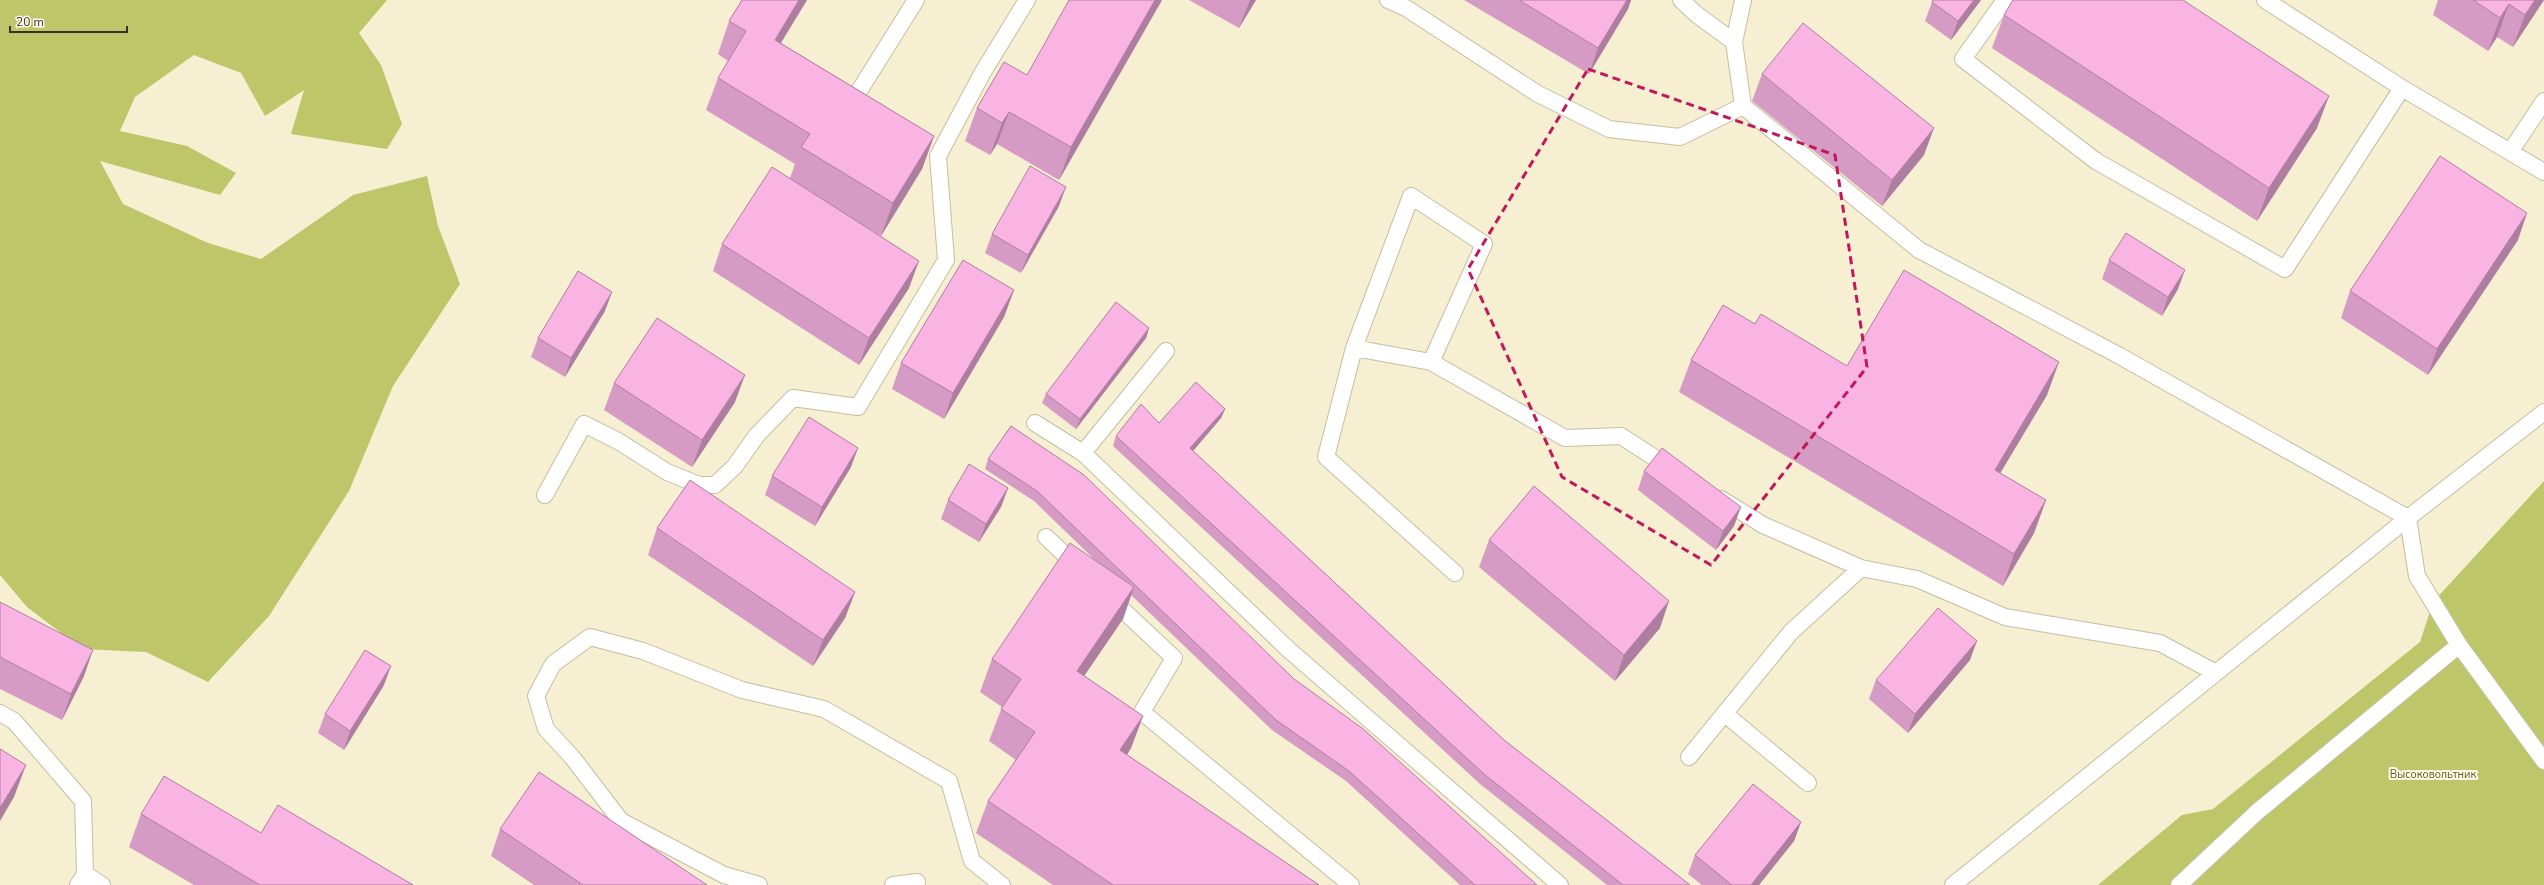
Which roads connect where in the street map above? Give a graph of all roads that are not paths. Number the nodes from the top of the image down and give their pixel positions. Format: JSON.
{"nodes":[{"id":1,"x":916,"y":0,"type":"edge"},
{"id":2,"x":1027,"y":0,"type":"edge"},
{"id":3,"x":1388,"y":0,"type":"edge"},
{"id":4,"x":1681,"y":0,"type":"edge"},
{"id":5,"x":1743,"y":0,"type":"edge"},
{"id":6,"x":2005,"y":0,"type":"edge"},
{"id":7,"x":2264,"y":0,"type":"edge"},
{"id":8,"x":1734,"y":42,"type":"junction"},
{"id":9,"x":2402,"y":88,"type":"junction"},
{"id":10,"x":854,"y":99,"type":"edge"},
{"id":11,"x":2544,"y":101,"type":"edge"},
{"id":12,"x":1744,"y":106,"type":"junction"},
{"id":13,"x":2510,"y":152,"type":"junction"},
{"id":14,"x":2544,"y":172,"type":"edge"},
{"id":15,"x":1354,"y":348,"type":"junction"},
{"id":16,"x":1166,"y":351,"type":"dead end"},
{"id":17,"x":1431,"y":362,"type":"junction"},
{"id":18,"x":2544,"y":412,"type":"edge"},
{"id":19,"x":1036,"y":423,"type":"dead end"},
{"id":20,"x":1083,"y":453,"type":"junction"},
{"id":21,"x":1688,"y":479,"type":"edge"},
{"id":22,"x":1709,"y":491,"type":"edge"},
{"id":23,"x":545,"y":495,"type":"dead end"},
{"id":24,"x":2408,"y":518,"type":"junction"},
{"id":25,"x":1046,"y":537,"type":"dead end"},
{"id":26,"x":1861,"y":568,"type":"junction"},
{"id":27,"x":1455,"y":573,"type":"dead end"},
{"id":28,"x":2459,"y":645,"type":"junction"},
{"id":29,"x":2216,"y":673,"type":"junction"},
{"id":30,"x":0,"y":712,"type":"edge"},
{"id":31,"x":1725,"y":714,"type":"junction"},
{"id":32,"x":1689,"y":758,"type":"dead end"},
{"id":33,"x":2544,"y":761,"type":"edge"},
{"id":34,"x":1808,"y":783,"type":"dead end"},
{"id":35,"x":81,"y":880,"type":"edge"},
{"id":36,"x":917,"y":882,"type":"dead end"},
{"id":37,"x":102,"y":885,"type":"edge"},
{"id":38,"x":759,"y":885,"type":"edge"},
{"id":39,"x":893,"y":885,"type":"edge"},
{"id":40,"x":1002,"y":885,"type":"edge"},
{"id":41,"x":1351,"y":885,"type":"edge"},
{"id":42,"x":1560,"y":885,"type":"edge"},
{"id":43,"x":1953,"y":885,"type":"edge"},
{"id":44,"x":2179,"y":885,"type":"edge"}],
"edges":[{"from":1,"to":10,"type":"lane"},
{"from":2,"to":23,"type":"lane"},
{"from":3,"to":12,"type":"lane"},
{"from":4,"to":8,"type":"lane"},
{"from":5,"to":8,"type":"lane"},
{"from":6,"to":9,"type":"lane"},
{"from":7,"to":9,"type":"lane"},
{"from":8,"to":12,"type":"lane"},
{"from":9,"to":13,"type":"lane"},
{"from":11,"to":13,"type":"lane"},
{"from":12,"to":24,"type":"lane"},
{"from":13,"to":14,"type":"lane"},
{"from":15,"to":17,"type":"lane"},
{"from":15,"to":17,"type":"lane"},
{"from":15,"to":27,"type":"lane"},
{"from":16,"to":20,"type":"lane"},
{"from":17,"to":21,"type":"lane"},
{"from":18,"to":24,"type":"lane"},
{"from":19,"to":20,"type":"lane"},
{"from":20,"to":42,"type":"lane"},
{"from":22,"to":26,"type":"lane"},
{"from":24,"to":28,"type":"lane"},
{"from":24,"to":29,"type":"lane"},
{"from":25,"to":41,"type":"lane"},
{"from":26,"to":29,"type":"lane"},
{"from":26,"to":31,"type":"lane"},
{"from":28,"to":33,"type":"lane"},
{"from":28,"to":44,"type":"lane"},
{"from":29,"to":43,"type":"lane"},
{"from":30,"to":35,"type":"lane"},
{"from":31,"to":32,"type":"lane"},
{"from":31,"to":34,"type":"lane"},
{"from":35,"to":37,"type":"lane"},
{"from":36,"to":39,"type":"lane"},
{"from":38,"to":40,"type":"lane"}]}
